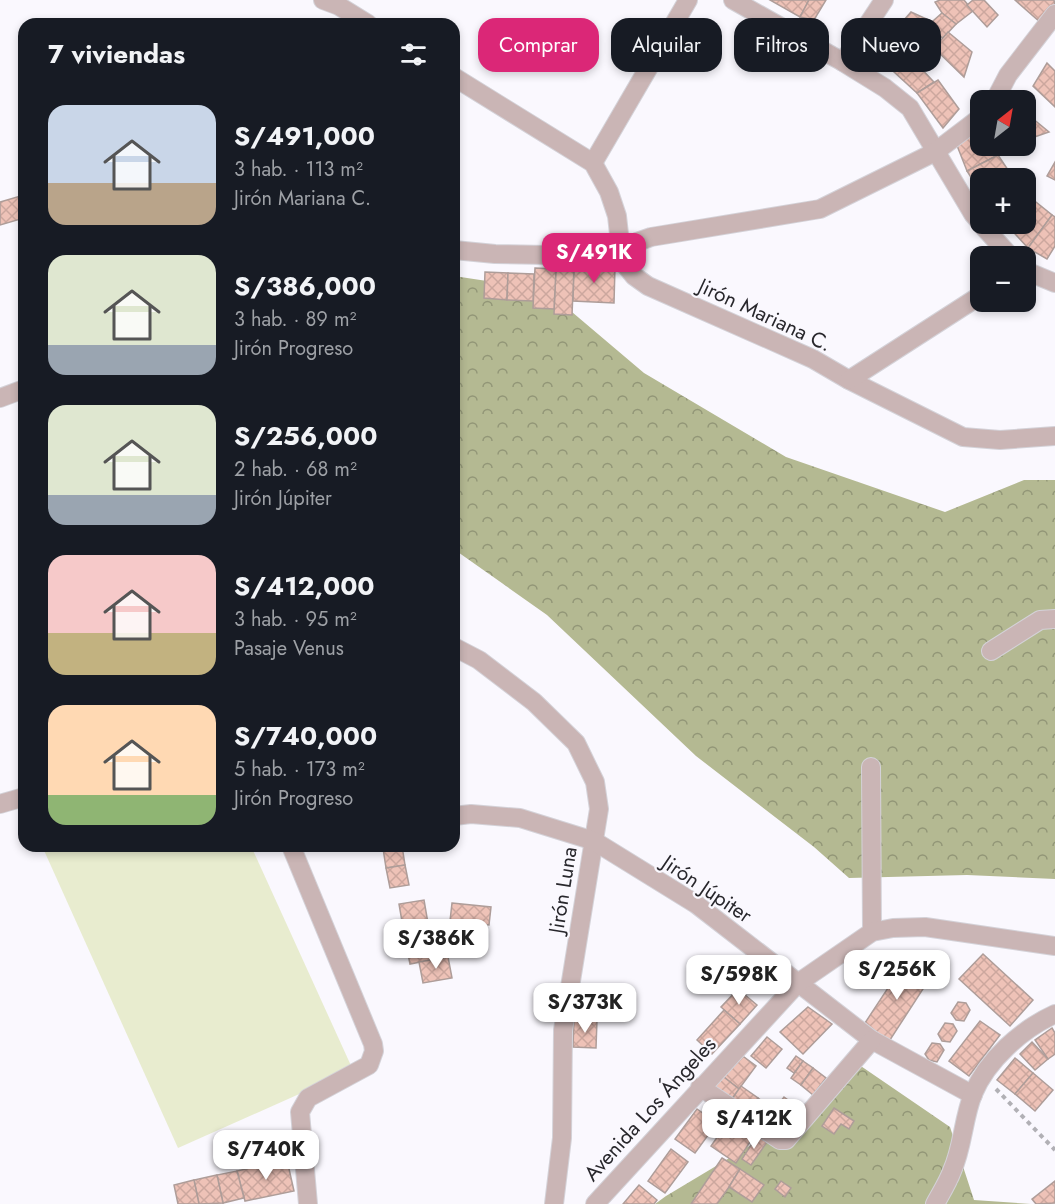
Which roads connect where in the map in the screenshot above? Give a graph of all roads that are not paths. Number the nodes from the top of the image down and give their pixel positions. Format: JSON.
{"nodes":[{"id":1,"x":323,"y":0,"type":"edge"},
{"id":2,"x":688,"y":0,"type":"edge"},
{"id":3,"x":733,"y":0,"type":"edge"},
{"id":4,"x":884,"y":0,"type":"edge"},
{"id":5,"x":1055,"y":14,"type":"edge"},
{"id":6,"x":358,"y":18,"type":"edge"},
{"id":7,"x":872,"y":18,"type":"edge"},
{"id":8,"x":841,"y":61,"type":"edge"},
{"id":9,"x":859,"y":72,"type":"edge"},
{"id":10,"x":460,"y":81,"type":"edge"},
{"id":11,"x":1000,"y":90,"type":"edge"},
{"id":12,"x":970,"y":125,"type":"edge"},
{"id":13,"x":935,"y":152,"type":"junction"},
{"id":14,"x":593,"y":163,"type":"junction"},
{"id":15,"x":970,"y":209,"type":"edge"},
{"id":16,"x":991,"y":234,"type":"edge"},
{"id":17,"x":1001,"y":246,"type":"edge"},
{"id":18,"x":460,"y":251,"type":"edge"},
{"id":19,"x":622,"y":261,"type":"junction"},
{"id":20,"x":1036,"y":275,"type":"edge"},
{"id":21,"x":1055,"y":283,"type":"edge"},
{"id":22,"x":970,"y":302,"type":"edge"},
{"id":23,"x":849,"y":380,"type":"junction"},
{"id":24,"x":18,"y":391,"type":"edge"},
{"id":25,"x":0,"y":398,"type":"edge"},
{"id":26,"x":1055,"y":436,"type":"edge"},
{"id":27,"x":1055,"y":619,"type":"edge"},
{"id":28,"x":460,"y":650,"type":"edge"},
{"id":29,"x":991,"y":651,"type":"dead end"},
{"id":30,"x":871,"y":767,"type":"dead end"},
{"id":31,"x":18,"y":799,"type":"edge"},
{"id":32,"x":0,"y":804,"type":"edge"},
{"id":33,"x":460,"y":815,"type":"edge"},
{"id":34,"x":594,"y":841,"type":"junction"},
{"id":35,"x":293,"y":852,"type":"edge"},
{"id":36,"x":872,"y":932,"type":"junction"},
{"id":37,"x":1055,"y":946,"type":"edge"},
{"id":38,"x":798,"y":983,"type":"junction"},
{"id":39,"x":1055,"y":1014,"type":"edge"},
{"id":40,"x":873,"y":1040,"type":"junction"},
{"id":41,"x":700,"y":1087,"type":"junction"},
{"id":42,"x":973,"y":1095,"type":"junction"},
{"id":43,"x":308,"y":1204,"type":"edge"},
{"id":44,"x":554,"y":1204,"type":"edge"},
{"id":45,"x":595,"y":1204,"type":"edge"},
{"id":46,"x":935,"y":1204,"type":"edge"}],
"edges":[{"from":1,"to":6,"type":"street"},
{"from":2,"to":14,"type":"street"},
{"from":3,"to":8,"type":"street"},
{"from":4,"to":7,"type":"street"},
{"from":5,"to":11,"type":"street"},
{"from":9,"to":13,"type":"street"},
{"from":10,"to":14,"type":"street"},
{"from":12,"to":13,"type":"street"},
{"from":13,"to":15,"type":"street"},
{"from":13,"to":19,"type":"street"},
{"from":14,"to":19,"type":"street"},
{"from":16,"to":17,"type":"street"},
{"from":18,"to":19,"type":"street"},
{"from":19,"to":23,"type":"street","name":"Jirón Mariana C."},
{"from":20,"to":21,"type":"street"},
{"from":22,"to":23,"type":"street"},
{"from":23,"to":26,"type":"street","name":"Jirón Mariana C."},
{"from":24,"to":25,"type":"street"},
{"from":27,"to":29,"type":"street"},
{"from":28,"to":34,"type":"street","name":"Jirón Luna"},
{"from":30,"to":36,"type":"street"},
{"from":31,"to":32,"type":"street"},
{"from":33,"to":34,"type":"street","name":"Jirón Júpiter"},
{"from":34,"to":38,"type":"street","name":"Jirón Júpiter"},
{"from":34,"to":44,"type":"street","name":"Jirón Luna"},
{"from":35,"to":43,"type":"street"},
{"from":36,"to":37,"type":"street","name":"Avenida Los Ángeles"},
{"from":36,"to":38,"type":"street","name":"Avenida Los Ángeles"},
{"from":38,"to":40,"type":"street","name":"Jirón Júpiter"},
{"from":38,"to":41,"type":"street","name":"Avenida Los Ángeles"},
{"from":39,"to":42,"type":"street"},
{"from":40,"to":41,"type":"street"},
{"from":40,"to":42,"type":"street","name":"Jirón Júpiter"},
{"from":41,"to":45,"type":"street","name":"Avenida Los Ángeles"},
{"from":42,"to":46,"type":"street"}]}
